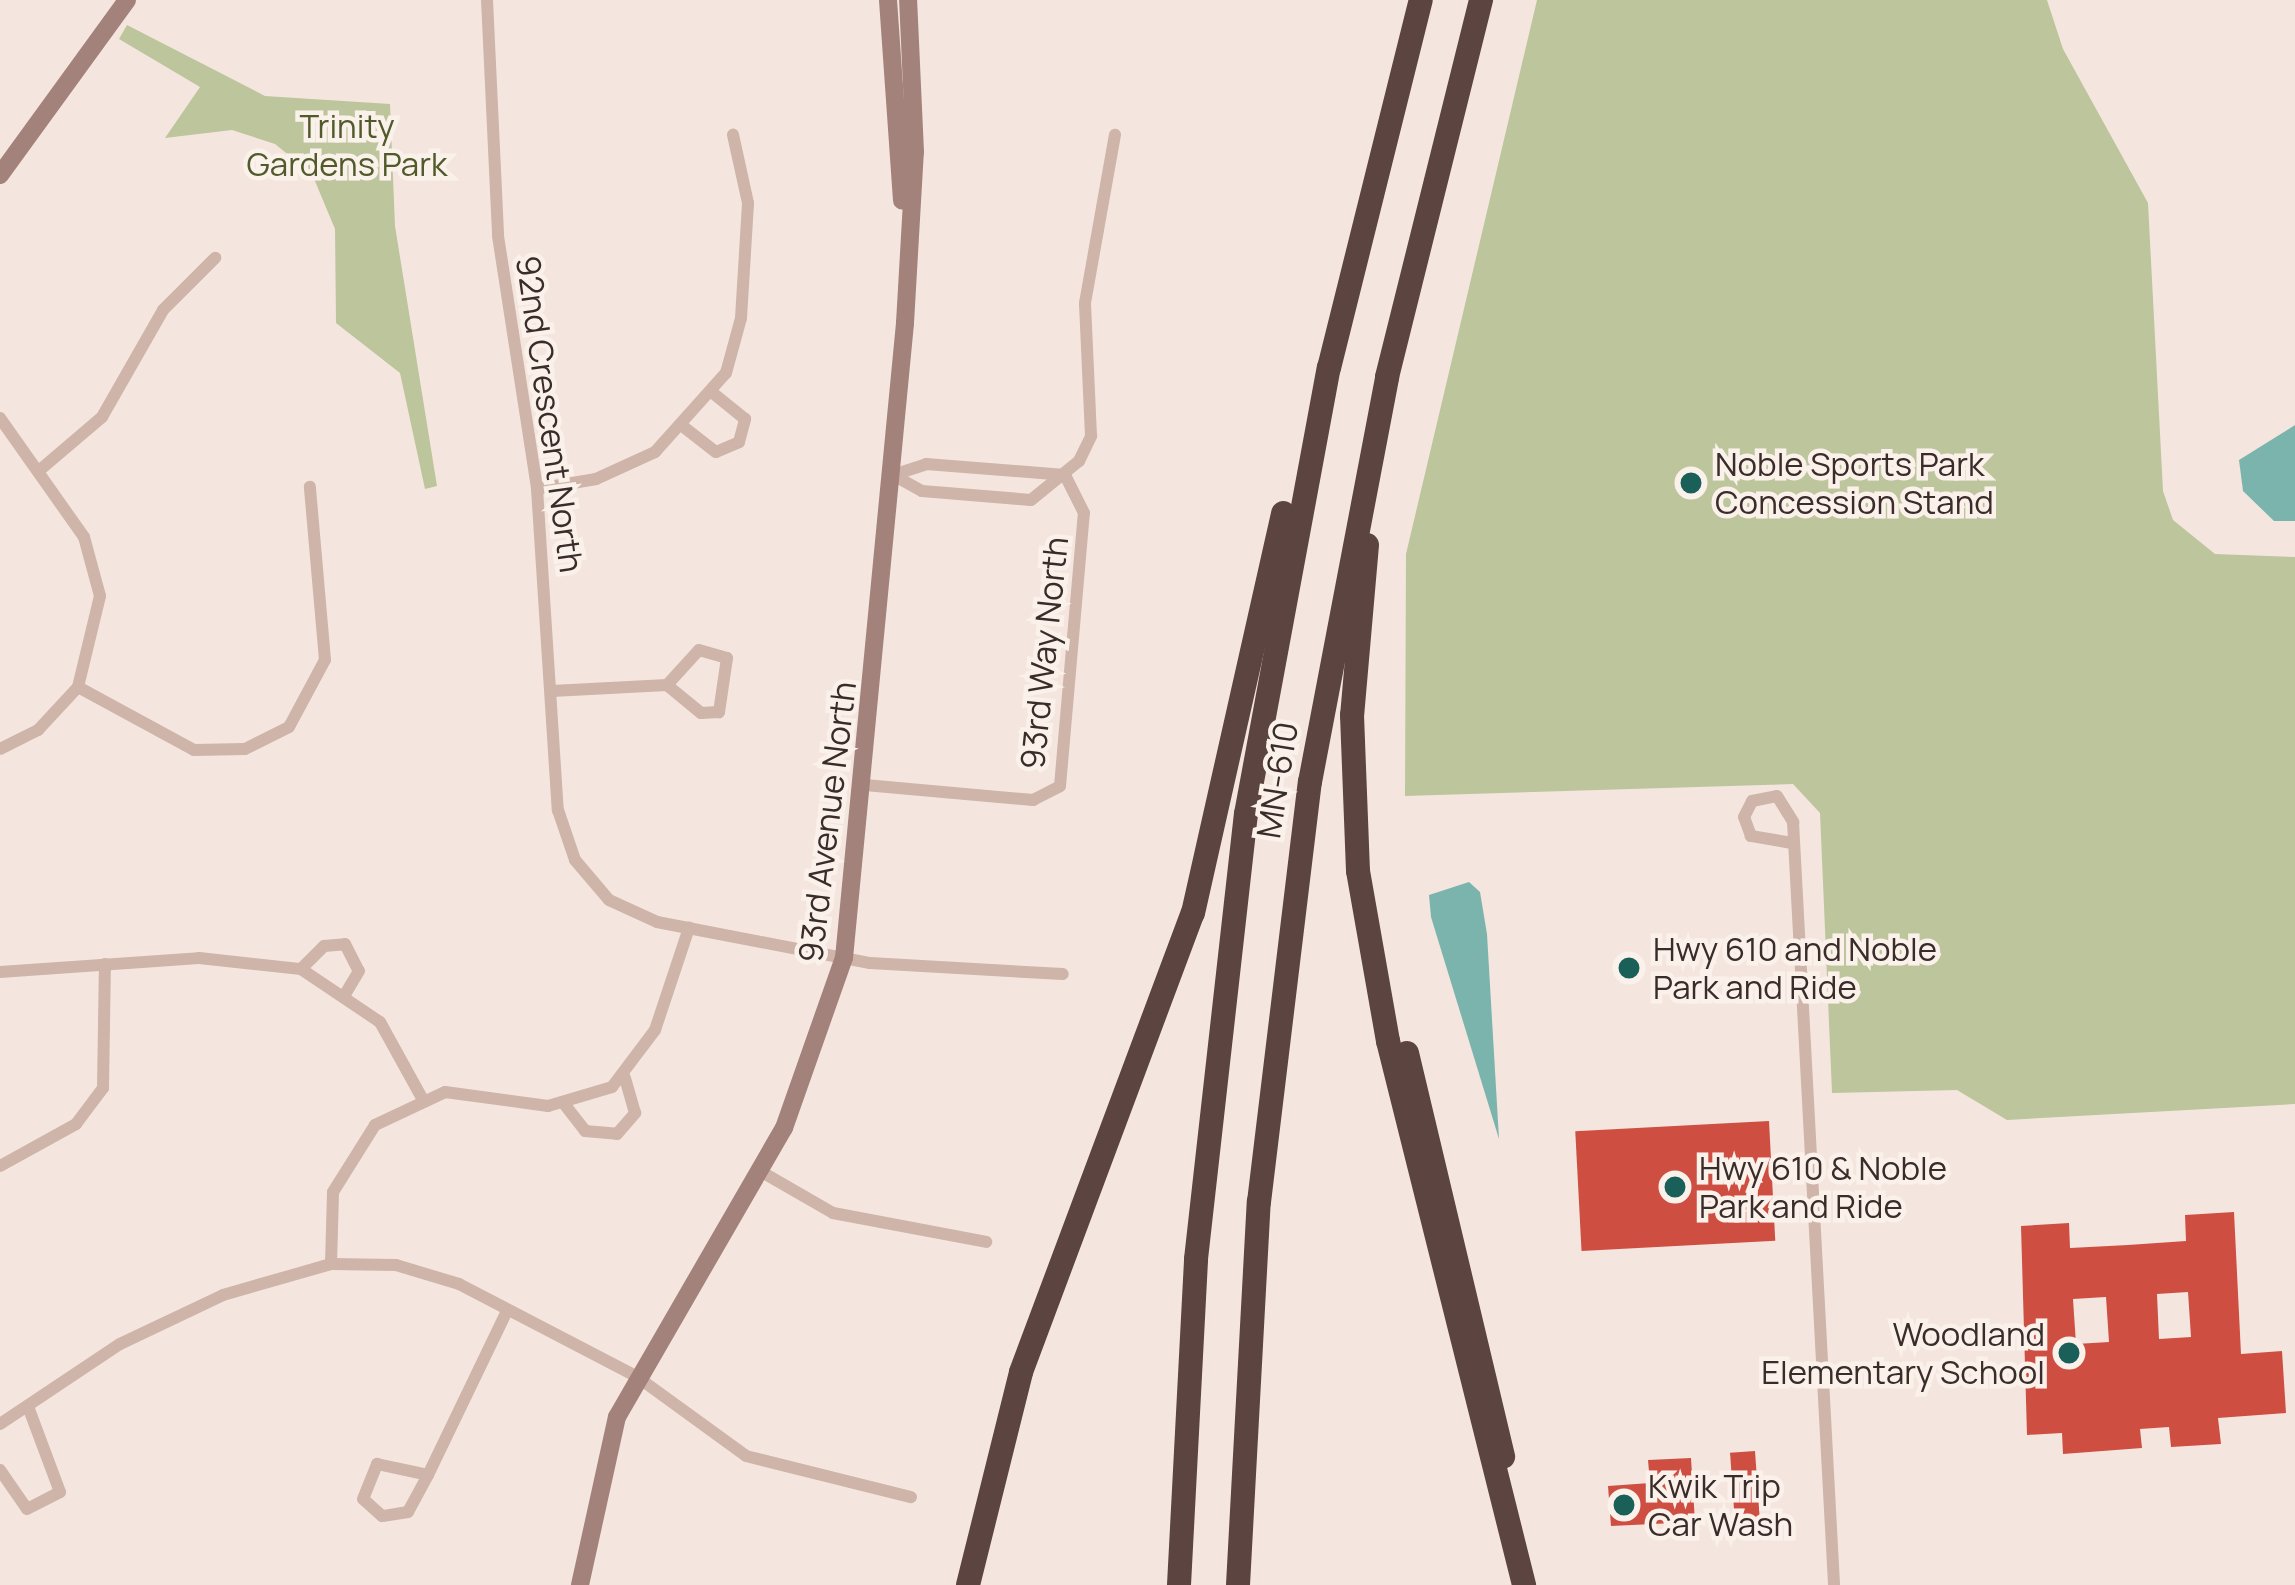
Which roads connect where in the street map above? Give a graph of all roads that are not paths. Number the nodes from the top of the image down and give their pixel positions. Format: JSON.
{"nodes":[{"id":1,"x":128,"y":0,"type":"edge"},
{"id":2,"x":487,"y":0,"type":"edge"},
{"id":3,"x":888,"y":0,"type":"edge"},
{"id":4,"x":908,"y":0,"type":"edge"},
{"id":5,"x":1420,"y":0,"type":"edge"},
{"id":6,"x":1481,"y":0,"type":"edge"},
{"id":7,"x":734,"y":135,"type":"dead end"},
{"id":8,"x":1115,"y":135,"type":"dead end"},
{"id":9,"x":0,"y":175,"type":"edge"},
{"id":10,"x":905,"y":223,"type":"junction"},
{"id":11,"x":1418,"y":247,"type":"junction"},
{"id":12,"x":215,"y":258,"type":"dead end"},
{"id":13,"x":1329,"y":368,"type":"junction"},
{"id":14,"x":714,"y":394,"type":"junction"},
{"id":15,"x":0,"y":418,"type":"edge"},
{"id":16,"x":685,"y":428,"type":"junction"},
{"id":17,"x":41,"y":469,"type":"junction"},
{"id":18,"x":1064,"y":475,"type":"junction"},
{"id":19,"x":892,"y":476,"type":"junction"},
{"id":20,"x":310,"y":487,"type":"dead end"},
{"id":21,"x":537,"y":488,"type":"junction"},
{"id":22,"x":667,"y":685,"type":"junction"},
{"id":23,"x":78,"y":687,"type":"junction"},
{"id":24,"x":552,"y":691,"type":"junction"},
{"id":25,"x":0,"y":749,"type":"edge"},
{"id":26,"x":865,"y":785,"type":"junction"},
{"id":27,"x":1792,"y":843,"type":"junction"},
{"id":28,"x":688,"y":928,"type":"junction"},
{"id":29,"x":844,"y":958,"type":"junction"},
{"id":30,"x":105,"y":964,"type":"junction"},
{"id":31,"x":302,"y":969,"type":"junction"},
{"id":32,"x":0,"y":972,"type":"edge"},
{"id":33,"x":1063,"y":974,"type":"dead end"},
{"id":34,"x":346,"y":993,"type":"junction"},
{"id":35,"x":625,"y":1077,"type":"junction"},
{"id":36,"x":422,"y":1098,"type":"junction"},
{"id":37,"x":565,"y":1105,"type":"junction"},
{"id":38,"x":0,"y":1166,"type":"edge"},
{"id":39,"x":760,"y":1171,"type":"junction"},
{"id":40,"x":986,"y":1242,"type":"dead end"},
{"id":41,"x":331,"y":1264,"type":"junction"},
{"id":42,"x":506,"y":1313,"type":"junction"},
{"id":43,"x":636,"y":1376,"type":"junction"},
{"id":44,"x":29,"y":1409,"type":"junction"},
{"id":45,"x":0,"y":1424,"type":"edge"},
{"id":46,"x":0,"y":1470,"type":"edge"},
{"id":47,"x":428,"y":1475,"type":"junction"},
{"id":48,"x":911,"y":1497,"type":"dead end"},
{"id":49,"x":580,"y":1585,"type":"edge"},
{"id":50,"x":968,"y":1585,"type":"edge"},
{"id":51,"x":1180,"y":1585,"type":"edge"},
{"id":52,"x":1238,"y":1585,"type":"edge"},
{"id":53,"x":1523,"y":1585,"type":"edge"},
{"id":54,"x":1834,"y":1585,"type":"edge"}],
"edges":[{"from":1,"to":9,"type":"street"},
{"from":2,"to":21,"type":"street","name":"92nd Crescent North"},
{"from":3,"to":10,"type":"street","name":"93rd Avenue North"},
{"from":4,"to":10,"type":"street","name":"93rd Avenue North"},
{"from":5,"to":13,"type":"highway","name":"MN-610"},
{"from":6,"to":11,"type":"highway","name":"MN-610"},
{"from":7,"to":14,"type":"street"},
{"from":8,"to":18,"type":"street"},
{"from":10,"to":19,"type":"street","name":"93rd Avenue North"},
{"from":11,"to":52,"type":"highway","name":"MN-610"},
{"from":11,"to":53,"type":"highway"},
{"from":12,"to":17,"type":"street"},
{"from":13,"to":50,"type":"highway"},
{"from":13,"to":51,"type":"highway","name":"MN-610"},
{"from":14,"to":16,"type":"street"},
{"from":14,"to":16,"type":"street"},
{"from":15,"to":17,"type":"street"},
{"from":16,"to":21,"type":"street"},
{"from":17,"to":23,"type":"street"},
{"from":18,"to":19,"type":"street"},
{"from":18,"to":19,"type":"street"},
{"from":18,"to":26,"type":"street","name":"93rd Way North"},
{"from":19,"to":26,"type":"street","name":"93rd Avenue North"},
{"from":20,"to":23,"type":"street"},
{"from":21,"to":24,"type":"street","name":"92nd Crescent North"},
{"from":22,"to":22,"type":"street"},
{"from":22,"to":24,"type":"street"},
{"from":23,"to":25,"type":"street"},
{"from":24,"to":28,"type":"street","name":"92nd Crescent North"},
{"from":26,"to":29,"type":"street","name":"93rd Avenue North"},
{"from":27,"to":27,"type":"street"},
{"from":27,"to":54,"type":"street"},
{"from":28,"to":29,"type":"street"},
{"from":28,"to":35,"type":"street"},
{"from":29,"to":33,"type":"street"},
{"from":29,"to":39,"type":"street","name":"93rd Avenue North"},
{"from":30,"to":31,"type":"street"},
{"from":30,"to":32,"type":"street"},
{"from":30,"to":38,"type":"street"},
{"from":31,"to":34,"type":"street"},
{"from":31,"to":34,"type":"street"},
{"from":34,"to":36,"type":"street"},
{"from":35,"to":37,"type":"street"},
{"from":35,"to":37,"type":"street"},
{"from":36,"to":37,"type":"street"},
{"from":36,"to":41,"type":"street"},
{"from":39,"to":40,"type":"street"},
{"from":39,"to":43,"type":"street","name":"93rd Avenue North"},
{"from":41,"to":42,"type":"street"},
{"from":41,"to":44,"type":"street"},
{"from":42,"to":43,"type":"street"},
{"from":42,"to":47,"type":"street"},
{"from":43,"to":48,"type":"street"},
{"from":43,"to":49,"type":"street","name":"93rd Avenue North"},
{"from":44,"to":45,"type":"street"},
{"from":44,"to":46,"type":"street"},
{"from":47,"to":47,"type":"street"}]}
